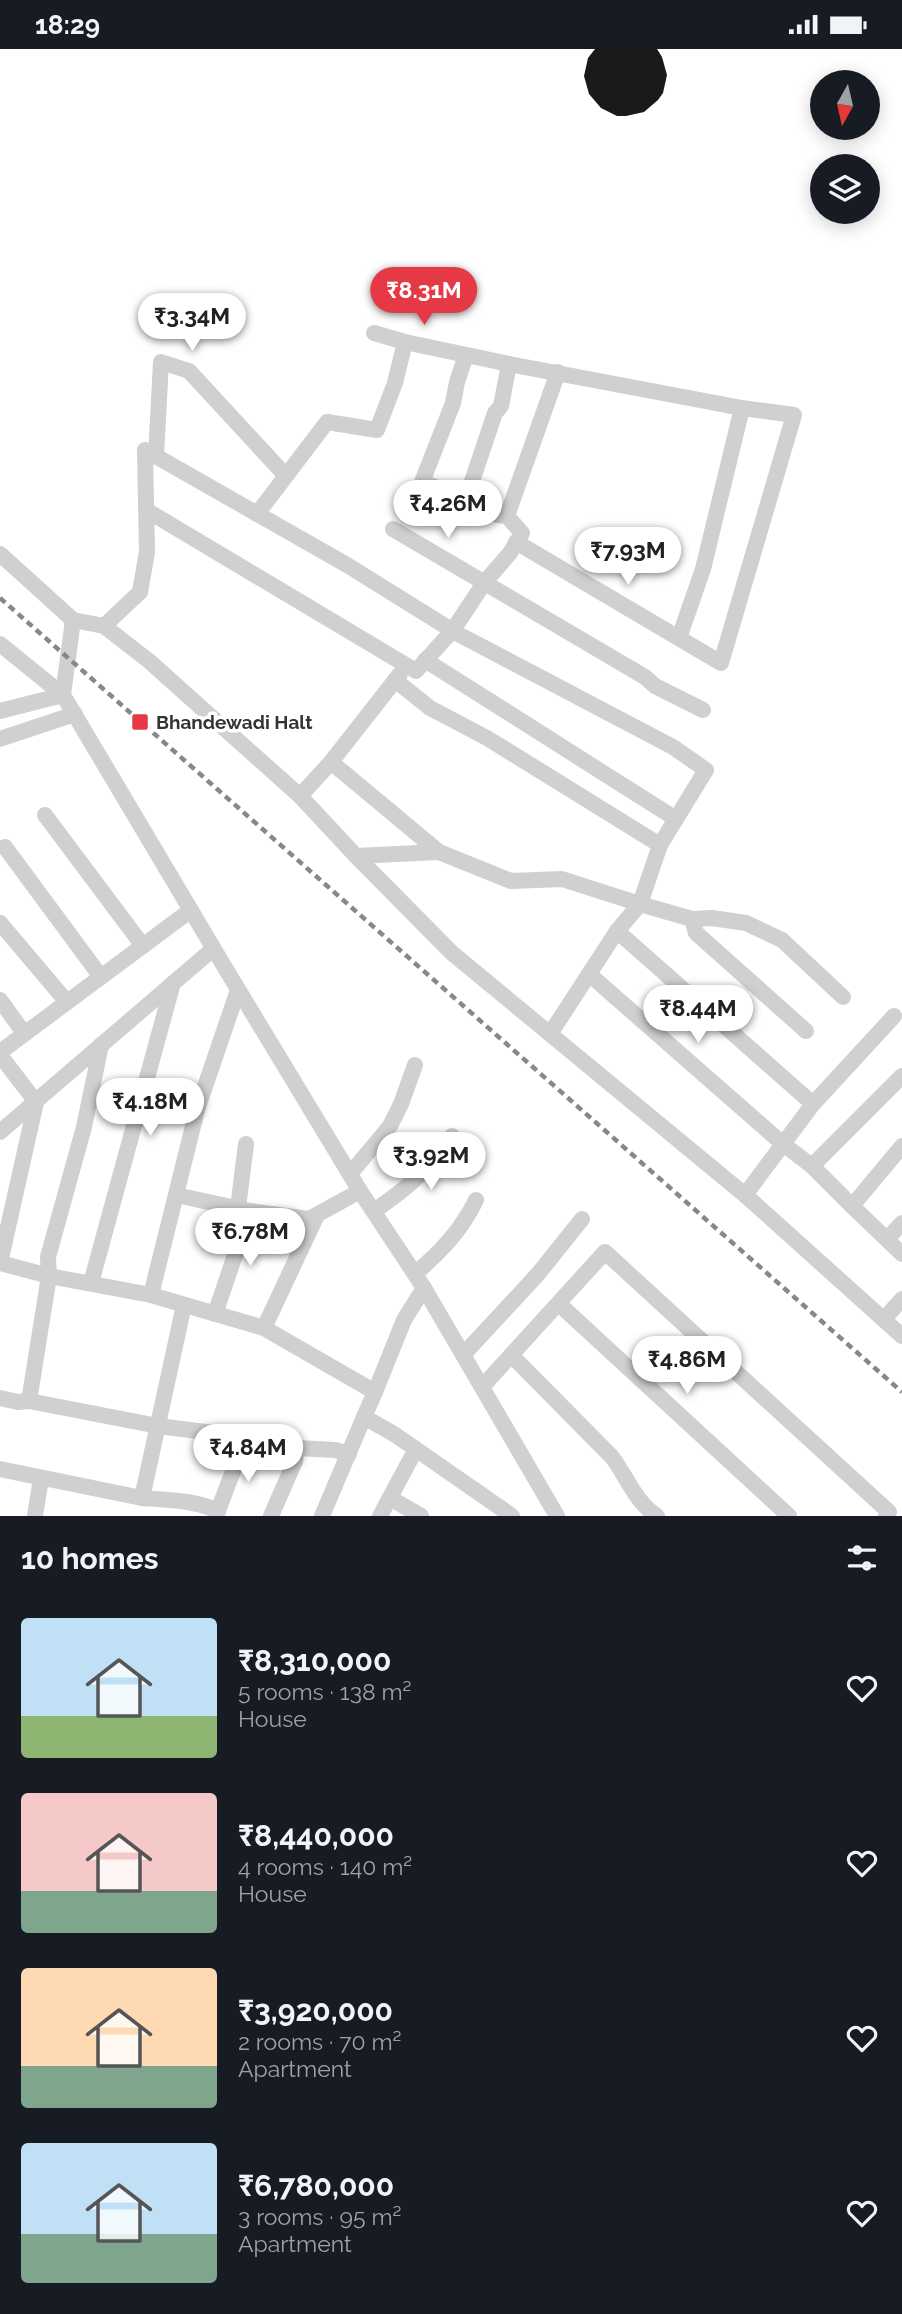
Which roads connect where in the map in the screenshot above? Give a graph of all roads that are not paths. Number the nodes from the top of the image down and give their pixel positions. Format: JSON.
{"nodes":[{"id":1,"x":374,"y":333,"type":"dead end"},
{"id":2,"x":405,"y":342,"type":"junction"},
{"id":3,"x":466,"y":355,"type":"junction"},
{"id":4,"x":509,"y":364,"type":"junction"},
{"id":5,"x":558,"y":372,"type":"junction"},
{"id":6,"x":742,"y":408,"type":"junction"},
{"id":7,"x":156,"y":456,"type":"junction"},
{"id":8,"x":286,"y":476,"type":"junction"},
{"id":9,"x":466,"y":499,"type":"junction"},
{"id":10,"x":146,"y":510,"type":"junction"},
{"id":11,"x":257,"y":514,"type":"junction"},
{"id":12,"x":507,"y":516,"type":"junction"},
{"id":13,"x":393,"y":529,"type":"dead end"},
{"id":14,"x":516,"y":542,"type":"junction"},
{"id":15,"x":0,"y":554,"type":"edge"},
{"id":16,"x":484,"y":583,"type":"junction"},
{"id":17,"x":73,"y":620,"type":"junction"},
{"id":18,"x":104,"y":626,"type":"junction"},
{"id":19,"x":453,"y":631,"type":"junction"},
{"id":20,"x":679,"y":638,"type":"junction"},
{"id":21,"x":0,"y":644,"type":"edge"},
{"id":22,"x":425,"y":660,"type":"junction"},
{"id":23,"x":407,"y":666,"type":"junction"},
{"id":24,"x":395,"y":680,"type":"junction"},
{"id":25,"x":64,"y":695,"type":"junction"},
{"id":26,"x":703,"y":710,"type":"dead end"},
{"id":27,"x":0,"y":711,"type":"edge"},
{"id":28,"x":75,"y":714,"type":"junction"},
{"id":29,"x":0,"y":739,"type":"edge"},
{"id":30,"x":331,"y":762,"type":"junction"},
{"id":31,"x":300,"y":796,"type":"junction"},
{"id":32,"x":44,"y":815,"type":"dead end"},
{"id":33,"x":677,"y":819,"type":"junction"},
{"id":34,"x":660,"y":845,"type":"junction"},
{"id":35,"x":5,"y":847,"type":"dead end"},
{"id":36,"x":439,"y":852,"type":"junction"},
{"id":37,"x":356,"y":856,"type":"junction"},
{"id":38,"x":640,"y":904,"type":"junction"},
{"id":39,"x":191,"y":910,"type":"junction"},
{"id":40,"x":692,"y":919,"type":"junction"},
{"id":41,"x":0,"y":923,"type":"edge"},
{"id":42,"x":617,"y":931,"type":"junction"},
{"id":43,"x":143,"y":946,"type":"junction"},
{"id":44,"x":213,"y":949,"type":"junction"},
{"id":45,"x":589,"y":974,"type":"junction"},
{"id":46,"x":101,"y":977,"type":"junction"},
{"id":47,"x":173,"y":983,"type":"junction"},
{"id":48,"x":238,"y":989,"type":"junction"},
{"id":49,"x":843,"y":997,"type":"dead end"},
{"id":50,"x":0,"y":1000,"type":"edge"},
{"id":51,"x":67,"y":1002,"type":"junction"},
{"id":52,"x":894,"y":1016,"type":"dead end"},
{"id":53,"x":806,"y":1031,"type":"dead end"},
{"id":54,"x":24,"y":1033,"type":"junction"},
{"id":55,"x":551,"y":1034,"type":"junction"},
{"id":56,"x":101,"y":1045,"type":"junction"},
{"id":57,"x":0,"y":1053,"type":"edge"},
{"id":58,"x":415,"y":1065,"type":"dead end"},
{"id":59,"x":902,"y":1076,"type":"edge"},
{"id":60,"x":36,"y":1102,"type":"junction"},
{"id":61,"x":813,"y":1104,"type":"junction"},
{"id":62,"x":0,"y":1132,"type":"edge"},
{"id":63,"x":452,"y":1136,"type":"dead end"},
{"id":64,"x":246,"y":1144,"type":"dead end"},
{"id":65,"x":783,"y":1144,"type":"junction"},
{"id":66,"x":902,"y":1146,"type":"edge"},
{"id":67,"x":812,"y":1166,"type":"junction"},
{"id":68,"x":350,"y":1174,"type":"junction"},
{"id":69,"x":360,"y":1191,"type":"junction"},
{"id":70,"x":176,"y":1195,"type":"junction"},
{"id":71,"x":745,"y":1195,"type":"junction"},
{"id":72,"x":475,"y":1199,"type":"dead end"},
{"id":73,"x":852,"y":1206,"type":"junction"},
{"id":74,"x":244,"y":1210,"type":"junction"},
{"id":75,"x":374,"y":1211,"type":"junction"},
{"id":76,"x":317,"y":1215,"type":"junction"},
{"id":77,"x":582,"y":1219,"type":"dead end"},
{"id":78,"x":902,"y":1223,"type":"edge"},
{"id":79,"x":887,"y":1239,"type":"junction"},
{"id":80,"x":902,"y":1254,"type":"edge"},
{"id":81,"x":0,"y":1263,"type":"edge"},
{"id":82,"x":49,"y":1276,"type":"junction"},
{"id":83,"x":420,"y":1281,"type":"junction"},
{"id":84,"x":91,"y":1283,"type":"junction"},
{"id":85,"x":151,"y":1295,"type":"junction"},
{"id":86,"x":902,"y":1299,"type":"edge"},
{"id":87,"x":559,"y":1304,"type":"junction"},
{"id":88,"x":184,"y":1305,"type":"junction"},
{"id":89,"x":215,"y":1314,"type":"junction"},
{"id":90,"x":884,"y":1319,"type":"junction"},
{"id":91,"x":264,"y":1328,"type":"junction"},
{"id":92,"x":902,"y":1336,"type":"edge"},
{"id":93,"x":463,"y":1355,"type":"junction"},
{"id":94,"x":511,"y":1356,"type":"junction"},
{"id":95,"x":482,"y":1387,"type":"junction"},
{"id":96,"x":375,"y":1392,"type":"junction"},
{"id":97,"x":0,"y":1398,"type":"edge"},
{"id":98,"x":29,"y":1401,"type":"junction"},
{"id":99,"x":364,"y":1417,"type":"junction"},
{"id":100,"x":158,"y":1426,"type":"junction"},
{"id":101,"x":246,"y":1437,"type":"junction"},
{"id":102,"x":297,"y":1448,"type":"junction"},
{"id":103,"x":416,"y":1449,"type":"junction"},
{"id":104,"x":349,"y":1454,"type":"junction"},
{"id":105,"x":0,"y":1469,"type":"edge"},
{"id":106,"x":41,"y":1478,"type":"junction"},
{"id":107,"x":142,"y":1498,"type":"junction"},
{"id":108,"x":390,"y":1498,"type":"junction"},
{"id":109,"x":183,"y":1509,"type":"edge"},
{"id":110,"x":217,"y":1514,"type":"edge"},
{"id":111,"x":509,"y":1515,"type":"edge"},
{"id":112,"x":35,"y":1516,"type":"edge"},
{"id":113,"x":271,"y":1516,"type":"edge"},
{"id":114,"x":322,"y":1516,"type":"edge"},
{"id":115,"x":380,"y":1516,"type":"edge"},
{"id":116,"x":421,"y":1516,"type":"edge"},
{"id":117,"x":557,"y":1516,"type":"edge"},
{"id":118,"x":657,"y":1516,"type":"edge"},
{"id":119,"x":789,"y":1516,"type":"edge"},
{"id":120,"x":886,"y":1516,"type":"edge"}],
"edges":[{"from":1,"to":2,"type":"street"},
{"from":2,"to":3,"type":"street"},
{"from":2,"to":8,"type":"street"},
{"from":3,"to":4,"type":"street"},
{"from":3,"to":9,"type":"street"},
{"from":4,"to":5,"type":"street"},
{"from":4,"to":9,"type":"street"},
{"from":5,"to":6,"type":"street"},
{"from":5,"to":12,"type":"street"},
{"from":6,"to":20,"type":"street"},
{"from":6,"to":20,"type":"street"},
{"from":7,"to":8,"type":"street"},
{"from":7,"to":10,"type":"street"},
{"from":7,"to":11,"type":"street"},
{"from":8,"to":11,"type":"street"},
{"from":9,"to":12,"type":"street"},
{"from":10,"to":18,"type":"street"},
{"from":10,"to":23,"type":"street"},
{"from":11,"to":19,"type":"street"},
{"from":12,"to":14,"type":"street"},
{"from":13,"to":16,"type":"street"},
{"from":14,"to":16,"type":"street"},
{"from":14,"to":20,"type":"street"},
{"from":15,"to":17,"type":"street"},
{"from":16,"to":19,"type":"street"},
{"from":16,"to":26,"type":"street"},
{"from":17,"to":18,"type":"street"},
{"from":17,"to":25,"type":"street"},
{"from":18,"to":31,"type":"street"},
{"from":19,"to":22,"type":"street"},
{"from":19,"to":33,"type":"street"},
{"from":21,"to":25,"type":"street"},
{"from":22,"to":23,"type":"street"},
{"from":22,"to":33,"type":"street"},
{"from":23,"to":24,"type":"street"},
{"from":24,"to":30,"type":"street"},
{"from":24,"to":34,"type":"street"},
{"from":25,"to":27,"type":"street"},
{"from":25,"to":28,"type":"street"},
{"from":28,"to":29,"type":"street"},
{"from":28,"to":39,"type":"street"},
{"from":30,"to":31,"type":"street"},
{"from":30,"to":36,"type":"street"},
{"from":31,"to":37,"type":"street"},
{"from":32,"to":43,"type":"street"},
{"from":33,"to":34,"type":"street"},
{"from":34,"to":38,"type":"street"},
{"from":35,"to":46,"type":"street"},
{"from":36,"to":37,"type":"street"},
{"from":36,"to":38,"type":"street"},
{"from":37,"to":55,"type":"street"},
{"from":38,"to":40,"type":"street"},
{"from":38,"to":42,"type":"street"},
{"from":39,"to":43,"type":"street"},
{"from":39,"to":44,"type":"street"},
{"from":40,"to":49,"type":"street"},
{"from":40,"to":53,"type":"street"},
{"from":41,"to":51,"type":"street"},
{"from":42,"to":45,"type":"street"},
{"from":42,"to":61,"type":"street"},
{"from":43,"to":46,"type":"street"},
{"from":44,"to":47,"type":"street"},
{"from":44,"to":48,"type":"street"},
{"from":45,"to":55,"type":"street"},
{"from":45,"to":65,"type":"street"},
{"from":46,"to":51,"type":"street"},
{"from":47,"to":56,"type":"street"},
{"from":47,"to":84,"type":"street"},
{"from":48,"to":68,"type":"street"},
{"from":48,"to":70,"type":"street"},
{"from":50,"to":54,"type":"street"},
{"from":51,"to":54,"type":"street"},
{"from":52,"to":61,"type":"street"},
{"from":54,"to":57,"type":"street"},
{"from":55,"to":71,"type":"street"},
{"from":56,"to":60,"type":"street"},
{"from":56,"to":82,"type":"street"},
{"from":57,"to":60,"type":"street"},
{"from":58,"to":68,"type":"street"},
{"from":59,"to":67,"type":"street"},
{"from":60,"to":62,"type":"street"},
{"from":60,"to":81,"type":"street"},
{"from":61,"to":65,"type":"street"},
{"from":63,"to":75,"type":"street"},
{"from":64,"to":74,"type":"street"},
{"from":65,"to":67,"type":"street"},
{"from":65,"to":71,"type":"street"},
{"from":66,"to":73,"type":"street"},
{"from":67,"to":73,"type":"street"},
{"from":68,"to":69,"type":"street"},
{"from":69,"to":75,"type":"street"},
{"from":69,"to":76,"type":"street"},
{"from":70,"to":74,"type":"street"},
{"from":70,"to":85,"type":"street"},
{"from":71,"to":90,"type":"street"},
{"from":72,"to":83,"type":"street"},
{"from":73,"to":79,"type":"street"},
{"from":74,"to":76,"type":"street"},
{"from":74,"to":89,"type":"street"},
{"from":75,"to":83,"type":"street"},
{"from":76,"to":91,"type":"street"},
{"from":77,"to":93,"type":"street"},
{"from":78,"to":79,"type":"street"},
{"from":79,"to":80,"type":"street"},
{"from":81,"to":82,"type":"street"},
{"from":82,"to":84,"type":"street"},
{"from":82,"to":98,"type":"street"},
{"from":83,"to":93,"type":"street"},
{"from":83,"to":96,"type":"street"},
{"from":84,"to":85,"type":"street"},
{"from":85,"to":88,"type":"street"},
{"from":86,"to":90,"type":"street"},
{"from":87,"to":94,"type":"street"},
{"from":87,"to":119,"type":"street"},
{"from":87,"to":120,"type":"street"},
{"from":88,"to":89,"type":"street"},
{"from":88,"to":100,"type":"street"},
{"from":89,"to":91,"type":"street"},
{"from":90,"to":92,"type":"street"},
{"from":91,"to":96,"type":"street"},
{"from":93,"to":95,"type":"street"},
{"from":94,"to":95,"type":"street"},
{"from":94,"to":118,"type":"street"},
{"from":95,"to":117,"type":"street"},
{"from":96,"to":99,"type":"street"},
{"from":97,"to":98,"type":"street"},
{"from":98,"to":100,"type":"street"},
{"from":99,"to":103,"type":"street"},
{"from":99,"to":104,"type":"street"},
{"from":100,"to":101,"type":"street"},
{"from":100,"to":107,"type":"street"},
{"from":101,"to":102,"type":"street"},
{"from":101,"to":110,"type":"street"},
{"from":102,"to":104,"type":"street"},
{"from":102,"to":113,"type":"street"},
{"from":103,"to":108,"type":"street"},
{"from":103,"to":111,"type":"street"},
{"from":104,"to":114,"type":"street"},
{"from":105,"to":106,"type":"street"},
{"from":106,"to":107,"type":"street"},
{"from":106,"to":112,"type":"street"},
{"from":107,"to":109,"type":"street"},
{"from":108,"to":115,"type":"street"},
{"from":108,"to":116,"type":"street"},
{"from":109,"to":110,"type":"street"}]}
